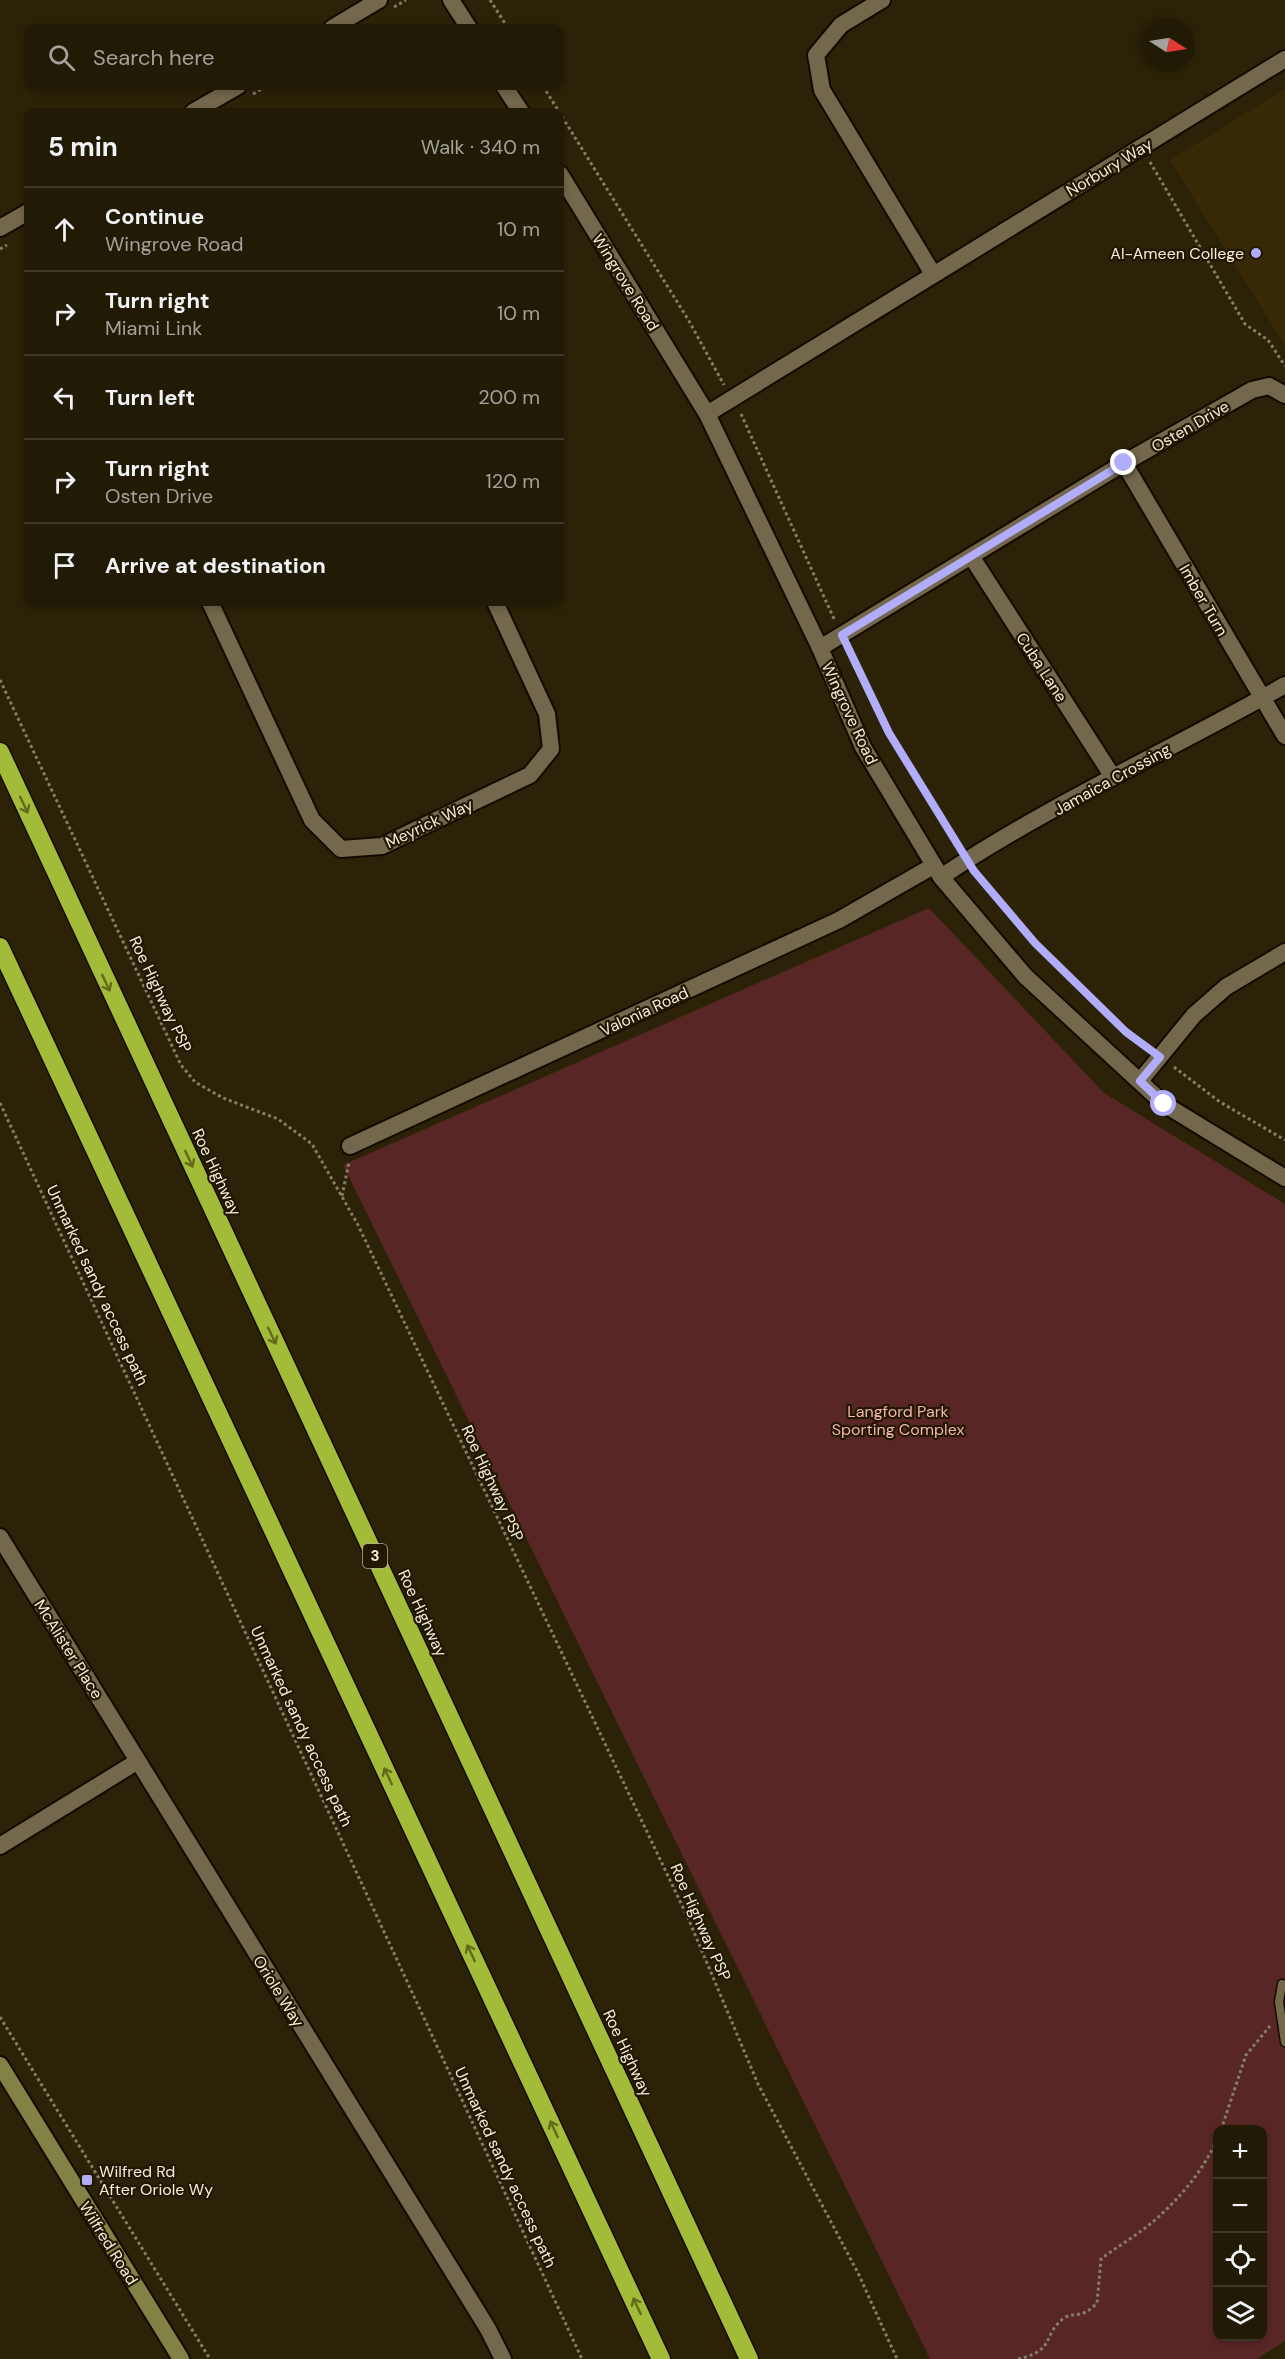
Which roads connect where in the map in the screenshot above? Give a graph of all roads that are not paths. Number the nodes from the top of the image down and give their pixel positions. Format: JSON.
{"nodes":[{"id":1,"x":379,"y":0,"type":"edge"},
{"id":2,"x":451,"y":0,"type":"edge"},
{"id":3,"x":882,"y":0,"type":"edge"},
{"id":4,"x":339,"y":24,"type":"edge"},
{"id":5,"x":466,"y":24,"type":"edge"},
{"id":6,"x":1285,"y":59,"type":"edge"},
{"id":7,"x":231,"y":90,"type":"edge"},
{"id":8,"x":507,"y":90,"type":"edge"},
{"id":9,"x":200,"y":108,"type":"edge"},
{"id":10,"x":518,"y":108,"type":"edge"},
{"id":11,"x":564,"y":188,"type":"edge"},
{"id":12,"x":24,"y":214,"type":"edge"},
{"id":13,"x":0,"y":228,"type":"edge"},
{"id":14,"x":933,"y":274,"type":"junction"},
{"id":15,"x":1285,"y":394,"type":"edge"},
{"id":16,"x":707,"y":414,"type":"junction"},
{"id":17,"x":1124,"y":463,"type":"junction"},
{"id":18,"x":971,"y":556,"type":"junction"},
{"id":19,"x":212,"y":606,"type":"edge"},
{"id":20,"x":497,"y":606,"type":"edge"},
{"id":21,"x":820,"y":648,"type":"junction"},
{"id":22,"x":1285,"y":685,"type":"edge"},
{"id":23,"x":1262,"y":698,"type":"junction"},
{"id":24,"x":1285,"y":736,"type":"edge"},
{"id":25,"x":0,"y":752,"type":"edge"},
{"id":26,"x":1113,"y":777,"type":"junction"},
{"id":27,"x":937,"y":872,"type":"junction"},
{"id":28,"x":0,"y":947,"type":"edge"},
{"id":29,"x":1285,"y":952,"type":"edge"},
{"id":30,"x":1140,"y":1081,"type":"junction"},
{"id":31,"x":350,"y":1146,"type":"road end"},
{"id":32,"x":1285,"y":1178,"type":"edge"},
{"id":33,"x":0,"y":1537,"type":"edge"},
{"id":34,"x":138,"y":1761,"type":"junction"},
{"id":35,"x":0,"y":1846,"type":"edge"},
{"id":36,"x":1282,"y":1984,"type":"dead end"},
{"id":37,"x":1285,"y":2042,"type":"edge"},
{"id":38,"x":0,"y":2065,"type":"edge"},
{"id":39,"x":181,"y":2359,"type":"edge"},
{"id":40,"x":503,"y":2359,"type":"edge"},
{"id":41,"x":661,"y":2359,"type":"edge"},
{"id":42,"x":749,"y":2359,"type":"edge"}],
"edges":[{"from":1,"to":4,"type":"street"},
{"from":2,"to":5,"type":"street"},
{"from":3,"to":14,"type":"street"},
{"from":6,"to":14,"type":"street","name":"Norbury Way"},
{"from":7,"to":9,"type":"street"},
{"from":8,"to":10,"type":"street"},
{"from":11,"to":16,"type":"street","name":"Wingrove Road"},
{"from":12,"to":13,"type":"street"},
{"from":14,"to":16,"type":"street","name":"Norbury Way"},
{"from":15,"to":17,"type":"street","name":"Osten Drive"},
{"from":16,"to":21,"type":"street","name":"Wingrove Road"},
{"from":17,"to":18,"type":"street","name":"Osten Drive"},
{"from":17,"to":23,"type":"street","name":"Imber Turn"},
{"from":18,"to":21,"type":"street","name":"Osten Drive"},
{"from":18,"to":26,"type":"street","name":"Cuba Lane"},
{"from":19,"to":20,"type":"street","name":"Meyrick Way"},
{"from":21,"to":27,"type":"street","name":"Wingrove Road"},
{"from":22,"to":23,"type":"street","name":"Jamaica Crossing"},
{"from":23,"to":24,"type":"street","name":"Imber Turn"},
{"from":23,"to":26,"type":"street","name":"Jamaica Crossing"},
{"from":25,"to":42,"type":"highway","name":"Roe Highway","number":"3","one_way":true},
{"from":26,"to":27,"type":"street","name":"Jamaica Crossing"},
{"from":27,"to":30,"type":"street","name":"Wingrove Road"},
{"from":27,"to":31,"type":"street","name":"Valonia Road"},
{"from":41,"to":28,"type":"highway","one_way":true},
{"from":29,"to":30,"type":"street"},
{"from":30,"to":32,"type":"street","name":"Wingrove Road"},
{"from":33,"to":34,"type":"street","name":"McAlister Place"},
{"from":34,"to":35,"type":"street"},
{"from":34,"to":40,"type":"street","name":"Oriole Way"},
{"from":36,"to":37,"type":"lane"},
{"from":38,"to":39,"type":"main road","name":"Wilfred Road"}]}
